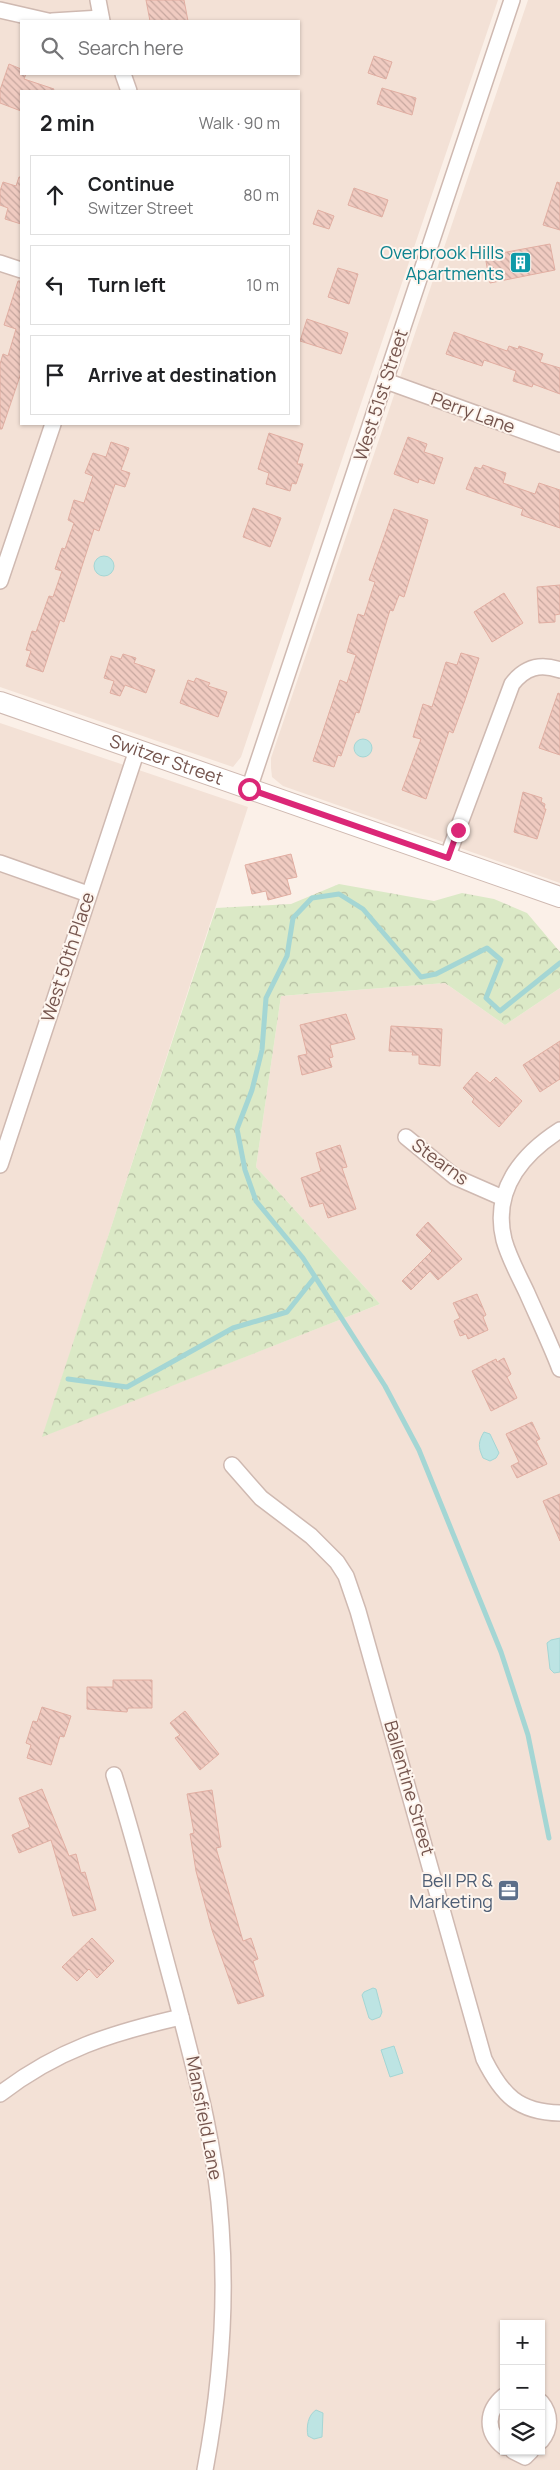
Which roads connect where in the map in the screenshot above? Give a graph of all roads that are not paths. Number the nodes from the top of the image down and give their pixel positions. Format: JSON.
{"nodes":[{"id":1,"x":98,"y":0,"type":"edge"},
{"id":2,"x":512,"y":0,"type":"edge"},
{"id":3,"x":0,"y":10,"type":"edge"},
{"id":4,"x":45,"y":20,"type":"edge"},
{"id":5,"x":102,"y":20,"type":"edge"},
{"id":6,"x":123,"y":75,"type":"edge"},
{"id":7,"x":129,"y":90,"type":"edge"},
{"id":8,"x":0,"y":263,"type":"edge"},
{"id":9,"x":20,"y":270,"type":"edge"},
{"id":10,"x":386,"y":381,"type":"junction"},
{"id":11,"x":53,"y":425,"type":"edge"},
{"id":12,"x":560,"y":444,"type":"edge"},
{"id":13,"x":0,"y":581,"type":"edge"},
{"id":14,"x":560,"y":670,"type":"edge"},
{"id":15,"x":0,"y":702,"type":"edge"},
{"id":16,"x":137,"y":750,"type":"junction"},
{"id":17,"x":249,"y":789,"type":"junction"},
{"id":18,"x":448,"y":858,"type":"junction"},
{"id":19,"x":0,"y":863,"type":"edge"},
{"id":20,"x":88,"y":894,"type":"junction"},
{"id":21,"x":560,"y":897,"type":"edge"},
{"id":22,"x":560,"y":1130,"type":"edge"},
{"id":23,"x":406,"y":1137,"type":"dead end"},
{"id":24,"x":0,"y":1165,"type":"edge"},
{"id":25,"x":503,"y":1198,"type":"junction"},
{"id":26,"x":560,"y":1369,"type":"edge"},
{"id":27,"x":232,"y":1465,"type":"dead end"},
{"id":28,"x":114,"y":1776,"type":"dead end"},
{"id":29,"x":181,"y":2017,"type":"junction"},
{"id":30,"x":0,"y":2094,"type":"edge"},
{"id":31,"x":560,"y":2113,"type":"edge"},
{"id":32,"x":500,"y":2400,"type":"edge"},
{"id":33,"x":545,"y":2410,"type":"edge"},
{"id":34,"x":545,"y":2434,"type":"edge"},
{"id":35,"x":500,"y":2444,"type":"edge"},
{"id":36,"x":205,"y":2470,"type":"edge"}],
"edges":[{"from":1,"to":5,"type":"street"},
{"from":2,"to":10,"type":"street","name":"West 51st Street"},
{"from":3,"to":4,"type":"street"},
{"from":6,"to":7,"type":"street"},
{"from":8,"to":9,"type":"street"},
{"from":10,"to":12,"type":"street","name":"Perry Lane"},
{"from":10,"to":17,"type":"street","name":"West 51st Street"},
{"from":11,"to":13,"type":"street"},
{"from":14,"to":18,"type":"street"},
{"from":15,"to":16,"type":"street","name":"Switzer Street"},
{"from":16,"to":17,"type":"street","name":"Switzer Street"},
{"from":16,"to":20,"type":"street","name":"West 50th Place"},
{"from":17,"to":18,"type":"street","name":"Switzer Street"},
{"from":18,"to":21,"type":"street","name":"Switzer Street"},
{"from":19,"to":20,"type":"street"},
{"from":20,"to":24,"type":"street","name":"West 50th Place"},
{"from":22,"to":25,"type":"street"},
{"from":23,"to":25,"type":"street","name":"Stearns"},
{"from":25,"to":26,"type":"street"},
{"from":27,"to":31,"type":"street","name":"Ballentine Street"},
{"from":28,"to":29,"type":"street","name":"Mansfield Lane"},
{"from":29,"to":30,"type":"street"},
{"from":29,"to":36,"type":"street","name":"Mansfield Lane"},
{"from":32,"to":35,"type":"street"},
{"from":33,"to":34,"type":"street"}]}
